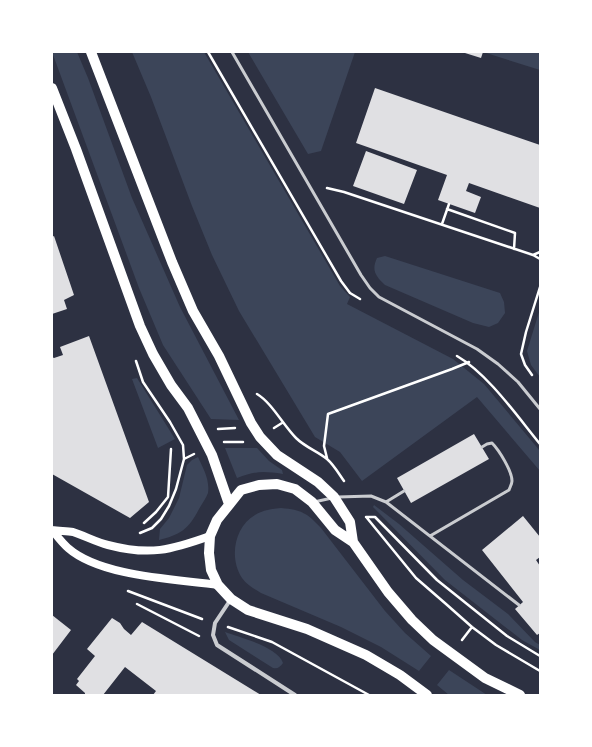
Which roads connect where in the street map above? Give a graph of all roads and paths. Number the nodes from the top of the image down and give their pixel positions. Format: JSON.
{"nodes":[{"id":1,"x":91,"y":52,"type":"edge"},
{"id":2,"x":232,"y":52,"type":"edge"},
{"id":3,"x":52,"y":88,"type":"edge"},
{"id":4,"x":309,"y":185,"type":"junction"},
{"id":5,"x":449,"y":204,"type":"dead end"},
{"id":6,"x":447,"y":209,"type":"junction"},
{"id":7,"x":442,"y":224,"type":"junction"},
{"id":8,"x":514,"y":249,"type":"junction"},
{"id":9,"x":540,"y":252,"type":"edge"},
{"id":10,"x":533,"y":255,"type":"junction"},
{"id":11,"x":540,"y":259,"type":"edge"},
{"id":12,"x":540,"y":287,"type":"edge"},
{"id":13,"x":477,"y":349,"type":"junction"},
{"id":14,"x":135,"y":359,"type":"dead end"},
{"id":15,"x":536,"y":380,"type":"dead end"},
{"id":16,"x":255,"y":393,"type":"dead end"},
{"id":17,"x":540,"y":409,"type":"edge"},
{"id":18,"x":282,"y":423,"type":"dead end"},
{"id":19,"x":236,"y":428,"type":"dead end"},
{"id":20,"x":215,"y":430,"type":"dead end"},
{"id":21,"x":221,"y":442,"type":"dead end"},
{"id":22,"x":247,"y":442,"type":"dead end"},
{"id":23,"x":482,"y":447,"type":"dead end"},
{"id":24,"x":171,"y":449,"type":"dead end"},
{"id":25,"x":327,"y":459,"type":"dead end"},
{"id":26,"x":404,"y":491,"type":"dead end"},
{"id":27,"x":334,"y":497,"type":"junction"},
{"id":28,"x":312,"y":502,"type":"junction"},
{"id":29,"x":386,"y":502,"type":"junction"},
{"id":30,"x":229,"y":504,"type":"junction"},
{"id":31,"x":144,"y":524,"type":"dead end"},
{"id":32,"x":152,"y":528,"type":"dead end"},
{"id":33,"x":52,"y":530,"type":"edge"},
{"id":34,"x":210,"y":536,"type":"junction"},
{"id":35,"x":430,"y":536,"type":"junction"},
{"id":36,"x":353,"y":542,"type":"junction"},
{"id":37,"x":218,"y":585,"type":"junction"},
{"id":38,"x":149,"y":599,"type":"dead end"},
{"id":39,"x":231,"y":599,"type":"junction"},
{"id":40,"x":137,"y":604,"type":"dead end"},
{"id":41,"x":519,"y":605,"type":"dead end"},
{"id":42,"x":215,"y":623,"type":"junction"},
{"id":43,"x":472,"y":627,"type":"junction"},
{"id":44,"x":462,"y":641,"type":"dead end"},
{"id":45,"x":217,"y":645,"type":"junction"},
{"id":46,"x":540,"y":656,"type":"edge"},
{"id":47,"x":540,"y":671,"type":"edge"},
{"id":48,"x":295,"y":695,"type":"edge"},
{"id":49,"x":369,"y":695,"type":"edge"},
{"id":50,"x":427,"y":695,"type":"edge"},
{"id":51,"x":520,"y":695,"type":"edge"}],
"edges":[{"from":1,"to":27,"type":"main road"},
{"from":2,"to":4,"type":"lane"},
{"from":3,"to":30,"type":"main road"},
{"from":4,"to":7,"type":"path"},
{"from":4,"to":13,"type":"lane"},
{"from":5,"to":6,"type":"path"},
{"from":6,"to":7,"type":"path"},
{"from":6,"to":8,"type":"path"},
{"from":7,"to":8,"type":"path"},
{"from":8,"to":10,"type":"path"},
{"from":9,"to":10,"type":"path"},
{"from":10,"to":11,"type":"path"},
{"from":12,"to":15,"type":"path"},
{"from":13,"to":17,"type":"lane"},
{"from":13,"to":25,"type":"path"},
{"from":14,"to":32,"type":"path"},
{"from":16,"to":18,"type":"path"},
{"from":19,"to":20,"type":"path"},
{"from":21,"to":22,"type":"path"},
{"from":23,"to":35,"type":"lane"},
{"from":24,"to":31,"type":"path"},
{"from":26,"to":29,"type":"lane"},
{"from":27,"to":28,"type":"lane"},
{"from":27,"to":29,"type":"lane"},
{"from":27,"to":36,"type":"main road"},
{"from":28,"to":30,"type":"main road"},
{"from":28,"to":36,"type":"main road"},
{"from":29,"to":35,"type":"lane"},
{"from":30,"to":34,"type":"main road"},
{"from":33,"to":34,"type":"main road"},
{"from":33,"to":37,"type":"main road"},
{"from":34,"to":37,"type":"main road"},
{"from":35,"to":41,"type":"lane"},
{"from":36,"to":51,"type":"main road"},
{"from":37,"to":39,"type":"main road"},
{"from":38,"to":42,"type":"path"},
{"from":39,"to":42,"type":"street"},
{"from":39,"to":50,"type":"main road"},
{"from":40,"to":45,"type":"path"},
{"from":42,"to":45,"type":"street"},
{"from":42,"to":49,"type":"path"},
{"from":43,"to":44,"type":"path"},
{"from":43,"to":46,"type":"path"},
{"from":43,"to":47,"type":"path"},
{"from":45,"to":48,"type":"street"}]}
